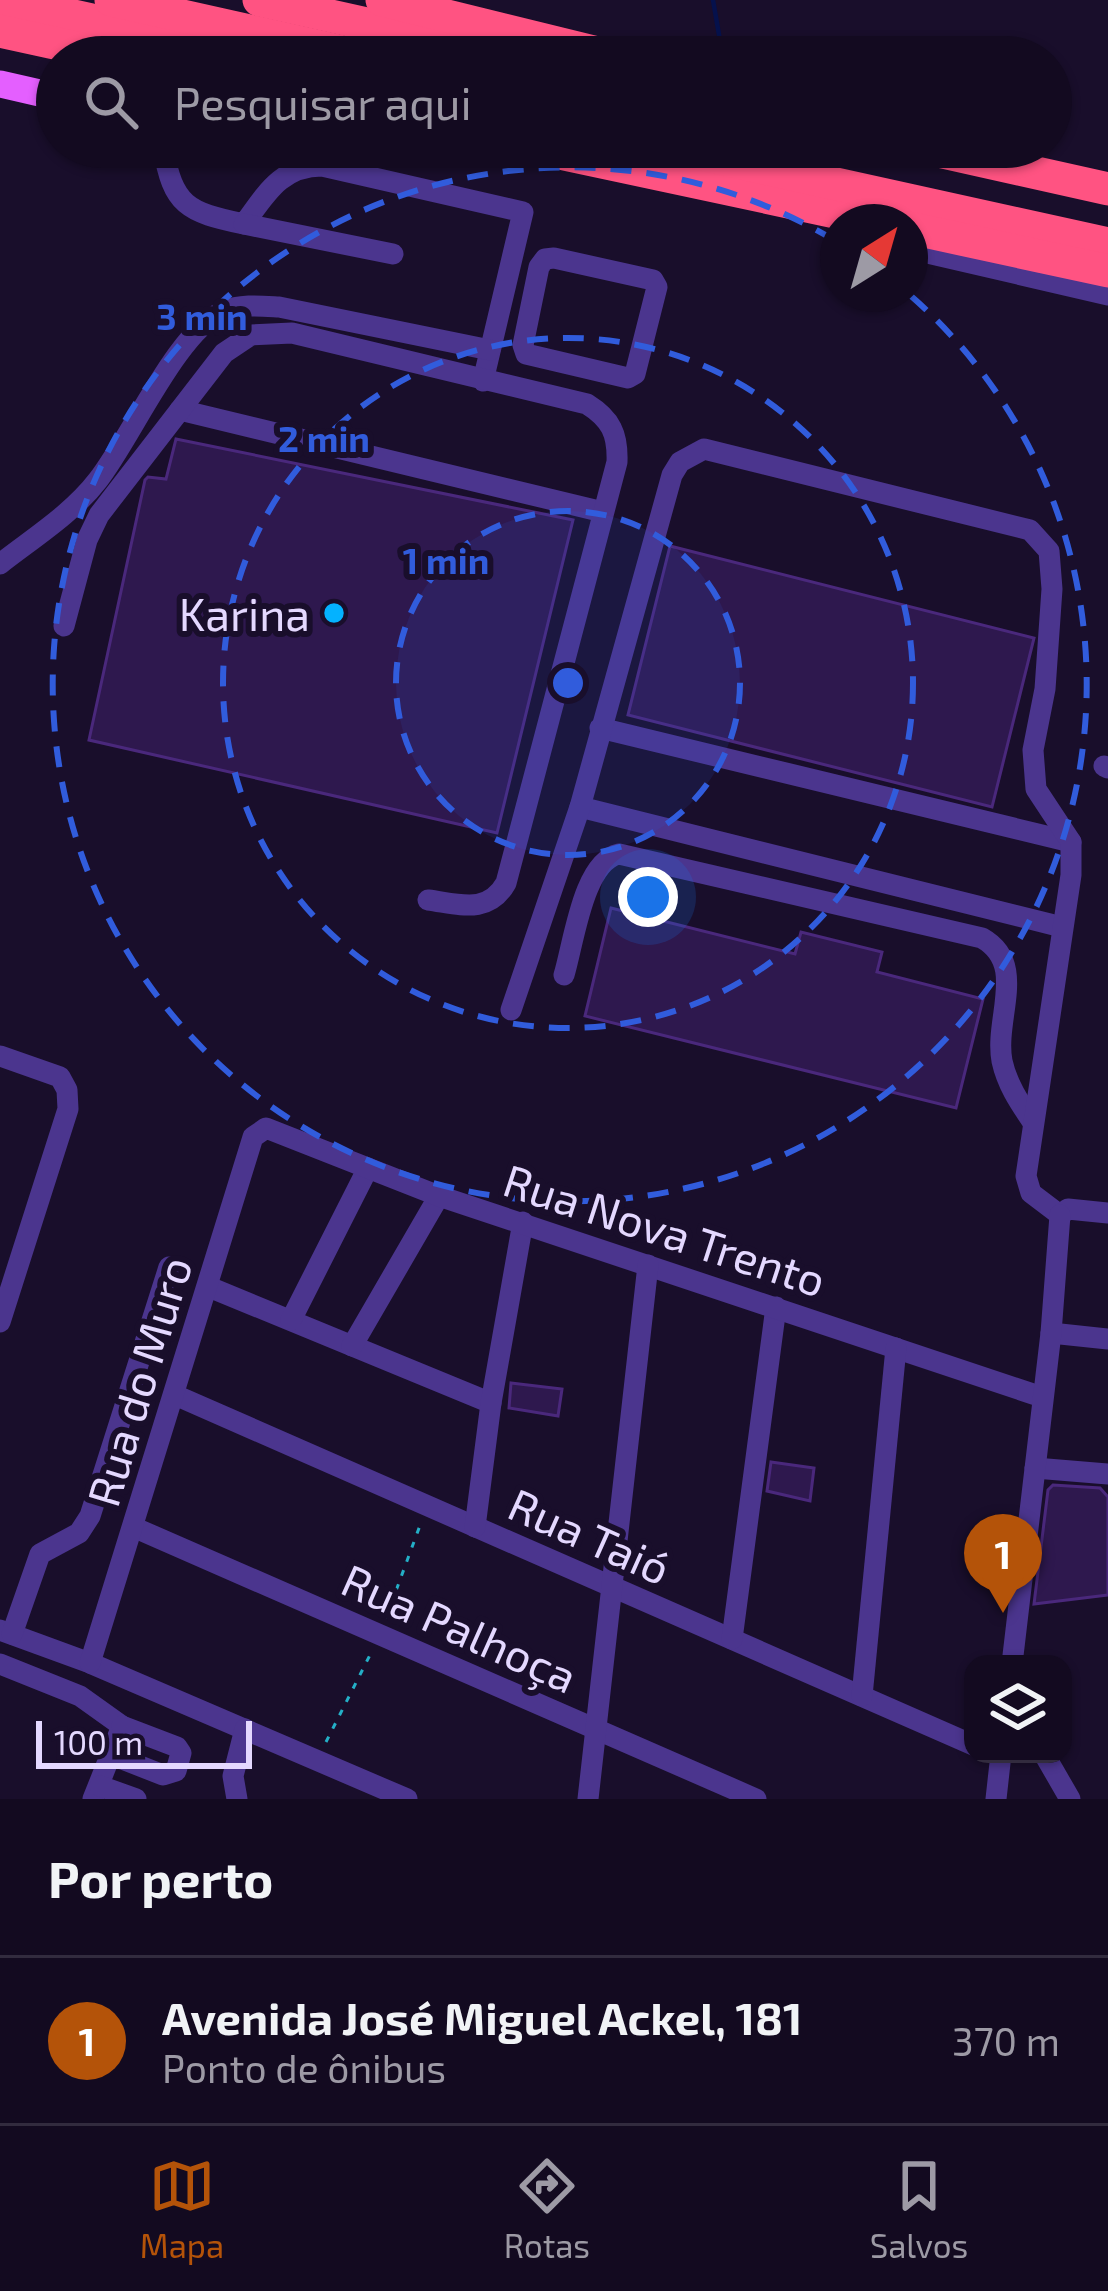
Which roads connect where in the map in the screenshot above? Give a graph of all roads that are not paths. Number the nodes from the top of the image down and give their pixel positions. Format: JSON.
{"nodes":[{"id":1,"x":1,"y":0,"type":"edge"},
{"id":2,"x":111,"y":0,"type":"edge"},
{"id":3,"x":259,"y":0,"type":"edge"},
{"id":4,"x":382,"y":0,"type":"edge"},
{"id":5,"x":0,"y":31,"type":"edge"},
{"id":6,"x":165,"y":36,"type":"edge"},
{"id":7,"x":272,"y":36,"type":"edge"},
{"id":8,"x":421,"y":36,"type":"edge"},
{"id":9,"x":529,"y":36,"type":"edge"},
{"id":10,"x":36,"y":39,"type":"edge"},
{"id":11,"x":0,"y":84,"type":"edge"},
{"id":12,"x":36,"y":92,"type":"edge"},
{"id":13,"x":167,"y":168,"type":"edge"},
{"id":14,"x":301,"y":168,"type":"edge"},
{"id":15,"x":331,"y":168,"type":"edge"},
{"id":16,"x":625,"y":168,"type":"edge"},
{"id":17,"x":764,"y":168,"type":"edge"},
{"id":18,"x":862,"y":168,"type":"edge"},
{"id":19,"x":1014,"y":168,"type":"edge"},
{"id":20,"x":1069,"y":168,"type":"edge"},
{"id":21,"x":1108,"y":177,"type":"edge"},
{"id":22,"x":1108,"y":189,"type":"edge"},
{"id":23,"x":820,"y":212,"type":"edge"},
{"id":24,"x":1108,"y":223,"type":"edge"},
{"id":25,"x":244,"y":224,"type":"junction"},
{"id":26,"x":928,"y":232,"type":"edge"},
{"id":27,"x":1108,"y":244,"type":"edge"},
{"id":28,"x":928,"y":253,"type":"edge"},
{"id":29,"x":393,"y":254,"type":"dead end"},
{"id":30,"x":1108,"y":271,"type":"edge"},
{"id":31,"x":507,"y":280,"type":"junction"},
{"id":32,"x":534,"y":286,"type":"junction"},
{"id":33,"x":1108,"y":295,"type":"edge"},
{"id":34,"x":490,"y":350,"type":"junction"},
{"id":35,"x":483,"y":380,"type":"junction"},
{"id":36,"x":180,"y":410,"type":"junction"},
{"id":37,"x":603,"y":512,"type":"junction"},
{"id":38,"x":0,"y":565,"type":"edge"},
{"id":39,"x":64,"y":626,"type":"dead end"},
{"id":40,"x":600,"y":728,"type":"junction"},
{"id":41,"x":580,"y":807,"type":"junction"},
{"id":42,"x":1071,"y":842,"type":"junction"},
{"id":43,"x":428,"y":900,"type":"dead end"},
{"id":44,"x":1062,"y":927,"type":"junction"},
{"id":45,"x":565,"y":975,"type":"dead end"},
{"id":46,"x":511,"y":1010,"type":"dead end"},
{"id":47,"x":0,"y":1056,"type":"edge"},
{"id":48,"x":1032,"y":1121,"type":"junction"},
{"id":49,"x":266,"y":1128,"type":"joint"},
{"id":50,"x":368,"y":1168,"type":"junction"},
{"id":51,"x":439,"y":1196,"type":"junction"},
{"id":52,"x":1108,"y":1213,"type":"edge"},
{"id":53,"x":1060,"y":1215,"type":"junction"},
{"id":54,"x":524,"y":1222,"type":"junction"},
{"id":55,"x":648,"y":1265,"type":"junction"},
{"id":56,"x":169,"y":1267,"type":"dead end"},
{"id":57,"x":209,"y":1287,"type":"junction"},
{"id":58,"x":776,"y":1307,"type":"junction"},
{"id":59,"x":291,"y":1320,"type":"junction"},
{"id":60,"x":0,"y":1322,"type":"edge"},
{"id":61,"x":1052,"y":1333,"type":"junction"},
{"id":62,"x":1108,"y":1340,"type":"edge"},
{"id":63,"x":352,"y":1346,"type":"junction"},
{"id":64,"x":896,"y":1348,"type":"junction"},
{"id":65,"x":176,"y":1395,"type":"junction"},
{"id":66,"x":1042,"y":1397,"type":"junction"},
{"id":67,"x":491,"y":1403,"type":"junction"},
{"id":68,"x":1035,"y":1468,"type":"junction"},
{"id":69,"x":1108,"y":1474,"type":"edge"},
{"id":70,"x":133,"y":1527,"type":"junction"},
{"id":71,"x":476,"y":1527,"type":"junction"},
{"id":72,"x":611,"y":1588,"type":"junction"},
{"id":73,"x":6,"y":1632,"type":"edge"},
{"id":74,"x":732,"y":1640,"type":"junction"},
{"id":75,"x":1013,"y":1655,"type":"edge"},
{"id":76,"x":90,"y":1663,"type":"junction"},
{"id":77,"x":0,"y":1664,"type":"edge"},
{"id":78,"x":862,"y":1696,"type":"junction"},
{"id":79,"x":122,"y":1726,"type":"junction"},
{"id":80,"x":245,"y":1729,"type":"junction"},
{"id":81,"x":596,"y":1730,"type":"junction"},
{"id":82,"x":964,"y":1741,"type":"edge"},
{"id":83,"x":112,"y":1755,"type":"junction"},
{"id":84,"x":1002,"y":1763,"type":"edge"},
{"id":85,"x":1049,"y":1763,"type":"edge"},
{"id":86,"x":96,"y":1792,"type":"edge"},
{"id":87,"x":136,"y":1799,"type":"edge"},
{"id":88,"x":237,"y":1799,"type":"edge"},
{"id":89,"x":407,"y":1799,"type":"edge"},
{"id":90,"x":588,"y":1799,"type":"edge"},
{"id":91,"x":756,"y":1799,"type":"edge"},
{"id":92,"x":996,"y":1799,"type":"edge"},
{"id":93,"x":1070,"y":1799,"type":"edge"}],
"edges":[{"from":1,"to":6,"type":"highway"},
{"from":2,"to":7,"type":"highway"},
{"from":3,"to":8,"type":"highway"},
{"from":4,"to":9,"type":"highway"},
{"from":5,"to":10,"type":"highway"},
{"from":11,"to":12,"type":"main road"},
{"from":13,"to":25,"type":"street"},
{"from":14,"to":25,"type":"street"},
{"from":15,"to":31,"type":"street"},
{"from":16,"to":23,"type":"highway"},
{"from":17,"to":27,"type":"highway"},
{"from":18,"to":24,"type":"highway"},
{"from":19,"to":22,"type":"highway"},
{"from":20,"to":21,"type":"highway"},
{"from":25,"to":29,"type":"street"},
{"from":26,"to":30,"type":"highway"},
{"from":28,"to":33,"type":"street"},
{"from":31,"to":32,"type":"street"},
{"from":31,"to":34,"type":"street"},
{"from":32,"to":32,"type":"street"},
{"from":34,"to":35,"type":"street"},
{"from":34,"to":38,"type":"street"},
{"from":35,"to":36,"type":"street"},
{"from":35,"to":37,"type":"street"},
{"from":36,"to":37,"type":"street"},
{"from":36,"to":39,"type":"street"},
{"from":37,"to":43,"type":"street"},
{"from":40,"to":41,"type":"street"},
{"from":40,"to":42,"type":"street"},
{"from":40,"to":42,"type":"street"},
{"from":41,"to":44,"type":"street"},
{"from":41,"to":46,"type":"street"},
{"from":42,"to":44,"type":"street"},
{"from":44,"to":48,"type":"street"},
{"from":45,"to":48,"type":"street"},
{"from":47,"to":60,"type":"street"},
{"from":48,"to":53,"type":"street"},
{"from":49,"to":50,"type":"street","name":"Rua Nova Trento"},
{"from":49,"to":57,"type":"street","name":"Rua do Muro"},
{"from":50,"to":51,"type":"street","name":"Rua Nova Trento"},
{"from":50,"to":59,"type":"street"},
{"from":51,"to":54,"type":"street","name":"Rua Nova Trento"},
{"from":51,"to":63,"type":"street"},
{"from":52,"to":53,"type":"street"},
{"from":53,"to":61,"type":"street"},
{"from":54,"to":55,"type":"street","name":"Rua Nova Trento"},
{"from":54,"to":67,"type":"street"},
{"from":55,"to":58,"type":"street","name":"Rua Nova Trento"},
{"from":55,"to":72,"type":"street"},
{"from":56,"to":73,"type":"street"},
{"from":57,"to":59,"type":"street"},
{"from":57,"to":65,"type":"street","name":"Rua do Muro"},
{"from":58,"to":64,"type":"street","name":"Rua Nova Trento"},
{"from":58,"to":74,"type":"street"},
{"from":59,"to":63,"type":"street"},
{"from":61,"to":62,"type":"street"},
{"from":61,"to":66,"type":"street"},
{"from":63,"to":67,"type":"street"},
{"from":64,"to":66,"type":"street","name":"Rua Nova Trento"},
{"from":64,"to":78,"type":"street"},
{"from":65,"to":70,"type":"street","name":"Rua do Muro"},
{"from":65,"to":71,"type":"street","name":"Rua Taió"},
{"from":66,"to":68,"type":"street"},
{"from":67,"to":71,"type":"street"},
{"from":68,"to":69,"type":"street"},
{"from":68,"to":75,"type":"street"},
{"from":70,"to":76,"type":"street","name":"Rua do Muro"},
{"from":70,"to":81,"type":"street","name":"Rua Palhoça"},
{"from":71,"to":72,"type":"street","name":"Rua Taió"},
{"from":72,"to":74,"type":"street","name":"Rua Taió"},
{"from":72,"to":81,"type":"street"},
{"from":73,"to":76,"type":"street"},
{"from":74,"to":78,"type":"street","name":"Rua Taió"},
{"from":76,"to":80,"type":"street"},
{"from":77,"to":79,"type":"street"},
{"from":78,"to":82,"type":"street","name":"Rua Taió"},
{"from":79,"to":83,"type":"street"},
{"from":79,"to":83,"type":"street"},
{"from":80,"to":88,"type":"street"},
{"from":80,"to":89,"type":"street"},
{"from":81,"to":90,"type":"street"},
{"from":81,"to":91,"type":"street","name":"Rua Palhoça"},
{"from":83,"to":86,"type":"street"},
{"from":84,"to":92,"type":"street"},
{"from":85,"to":93,"type":"street"},
{"from":86,"to":87,"type":"street"}]}
